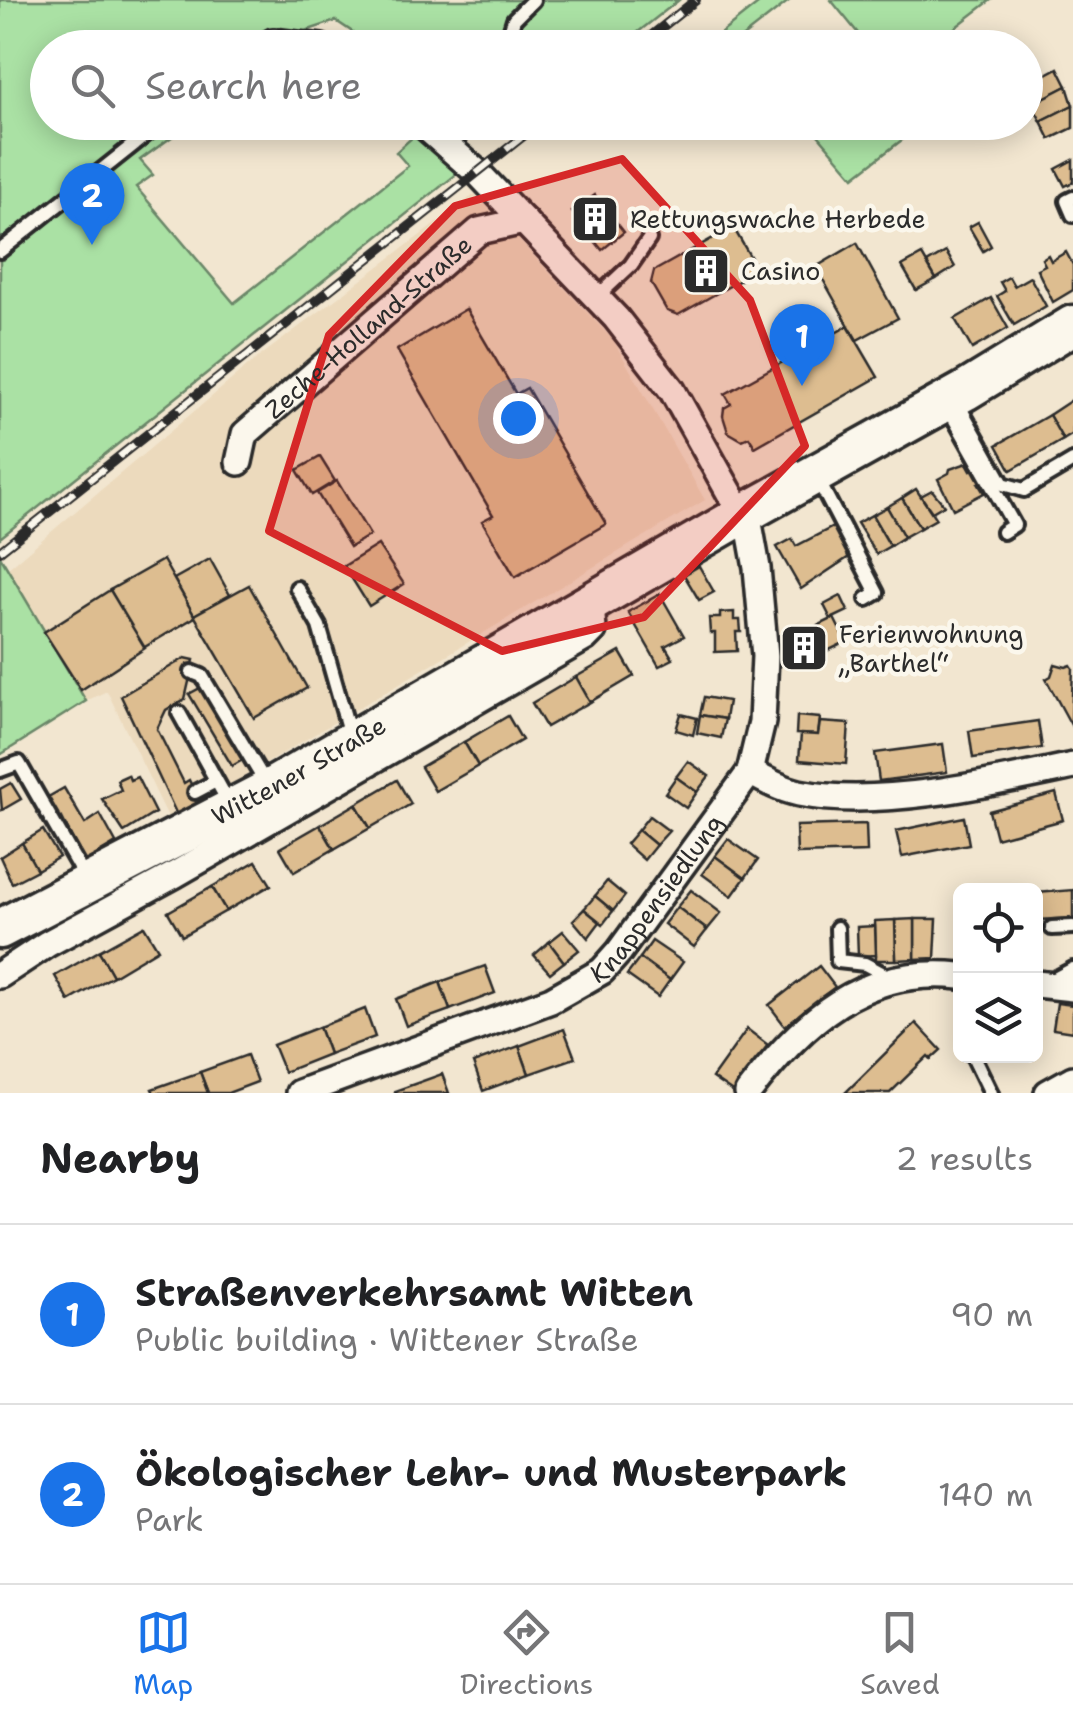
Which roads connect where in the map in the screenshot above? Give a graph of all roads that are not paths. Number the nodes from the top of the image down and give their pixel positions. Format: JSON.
{"nodes":[{"id":1,"x":533,"y":0,"type":"edge"},
{"id":2,"x":510,"y":30,"type":"edge"},
{"id":3,"x":139,"y":140,"type":"edge"},
{"id":4,"x":440,"y":140,"type":"edge"},
{"id":5,"x":450,"y":140,"type":"edge"},
{"id":6,"x":447,"y":146,"type":"junction"},
{"id":7,"x":1073,"y":198,"type":"edge"},
{"id":8,"x":1073,"y":215,"type":"edge"},
{"id":9,"x":524,"y":220,"type":"junction"},
{"id":10,"x":649,"y":239,"type":"dead end"},
{"id":11,"x":0,"y":251,"type":"edge"},
{"id":12,"x":598,"y":296,"type":"junction"},
{"id":13,"x":1073,"y":326,"type":"edge"},
{"id":14,"x":950,"y":399,"type":"junction"},
{"id":15,"x":1073,"y":460,"type":"edge"},
{"id":16,"x":239,"y":462,"type":"dead end"},
{"id":17,"x":815,"y":474,"type":"junction"},
{"id":18,"x":742,"y":515,"type":"junction"},
{"id":19,"x":1003,"y":532,"type":"dead end"},
{"id":20,"x":297,"y":588,"type":"dead end"},
{"id":21,"x":867,"y":599,"type":"dead end"},
{"id":22,"x":586,"y":608,"type":"junction"},
{"id":23,"x":192,"y":672,"type":"dead end"},
{"id":24,"x":179,"y":714,"type":"dead end"},
{"id":25,"x":352,"y":742,"type":"junction"},
{"id":26,"x":1073,"y":766,"type":"edge"},
{"id":27,"x":0,"y":770,"type":"edge"},
{"id":28,"x":750,"y":772,"type":"junction"},
{"id":29,"x":269,"y":790,"type":"junction"},
{"id":30,"x":195,"y":792,"type":"dead end"},
{"id":31,"x":224,"y":795,"type":"junction"},
{"id":32,"x":89,"y":885,"type":"junction"},
{"id":33,"x":1073,"y":927,"type":"edge"},
{"id":34,"x":3,"y":928,"type":"edge"},
{"id":35,"x":836,"y":928,"type":"dead end"},
{"id":36,"x":1052,"y":928,"type":"dead end"},
{"id":37,"x":46,"y":944,"type":"junction"},
{"id":38,"x":1073,"y":969,"type":"edge"},
{"id":39,"x":0,"y":975,"type":"edge"},
{"id":40,"x":953,"y":975,"type":"edge"},
{"id":41,"x":891,"y":978,"type":"junction"},
{"id":42,"x":1043,"y":983,"type":"edge"},
{"id":43,"x":1043,"y":984,"type":"edge"},
{"id":44,"x":1073,"y":988,"type":"edge"},
{"id":45,"x":976,"y":1063,"type":"edge"},
{"id":46,"x":1073,"y":1079,"type":"edge"},
{"id":47,"x":299,"y":1093,"type":"edge"},
{"id":48,"x":748,"y":1093,"type":"edge"},
{"id":49,"x":991,"y":1093,"type":"edge"},
{"id":50,"x":1048,"y":1093,"type":"edge"}],
"edges":[{"from":1,"to":2,"type":"lane"},
{"from":3,"to":11,"type":"lane"},
{"from":4,"to":6,"type":"street"},
{"from":5,"to":6,"type":"lane"},
{"from":6,"to":9,"type":"street"},
{"from":7,"to":8,"type":"lane"},
{"from":9,"to":12,"type":"street"},
{"from":9,"to":16,"type":"street","name":"Zeche-Holland-Straße"},
{"from":10,"to":12,"type":"lane"},
{"from":12,"to":18,"type":"street"},
{"from":13,"to":14,"type":"main road","name":"Wittener Straße"},
{"from":14,"to":15,"type":"lane"},
{"from":14,"to":17,"type":"main road","name":"Wittener Straße"},
{"from":14,"to":19,"type":"lane"},
{"from":17,"to":18,"type":"main road","name":"Wittener Straße"},
{"from":17,"to":21,"type":"lane"},
{"from":18,"to":22,"type":"main road","name":"Wittener Straße"},
{"from":18,"to":28,"type":"street","name":"Knappensiedlung"},
{"from":20,"to":25,"type":"lane"},
{"from":22,"to":25,"type":"main road","name":"Wittener Straße"},
{"from":22,"to":37,"type":"street","name":"Wittener Straße"},
{"from":23,"to":29,"type":"lane"},
{"from":24,"to":31,"type":"lane"},
{"from":25,"to":29,"type":"main road","name":"Wittener Straße"},
{"from":26,"to":28,"type":"street"},
{"from":27,"to":32,"type":"lane"},
{"from":28,"to":47,"type":"street","name":"Knappensiedlung"},
{"from":29,"to":31,"type":"main road","name":"Wittener Straße"},
{"from":30,"to":31,"type":"lane"},
{"from":31,"to":32,"type":"main road","name":"Wittener Straße"},
{"from":32,"to":34,"type":"main road","name":"Wittener Straße"},
{"from":33,"to":36,"type":"lane"},
{"from":34,"to":37,"type":"street","name":"Wittener Straße"},
{"from":35,"to":41,"type":"lane"},
{"from":37,"to":39,"type":"street","name":"Wittener Straße"},
{"from":38,"to":42,"type":"lane"},
{"from":40,"to":41,"type":"street"},
{"from":41,"to":48,"type":"street"},
{"from":43,"to":44,"type":"street"},
{"from":45,"to":49,"type":"lane"},
{"from":46,"to":50,"type":"street"}]}
